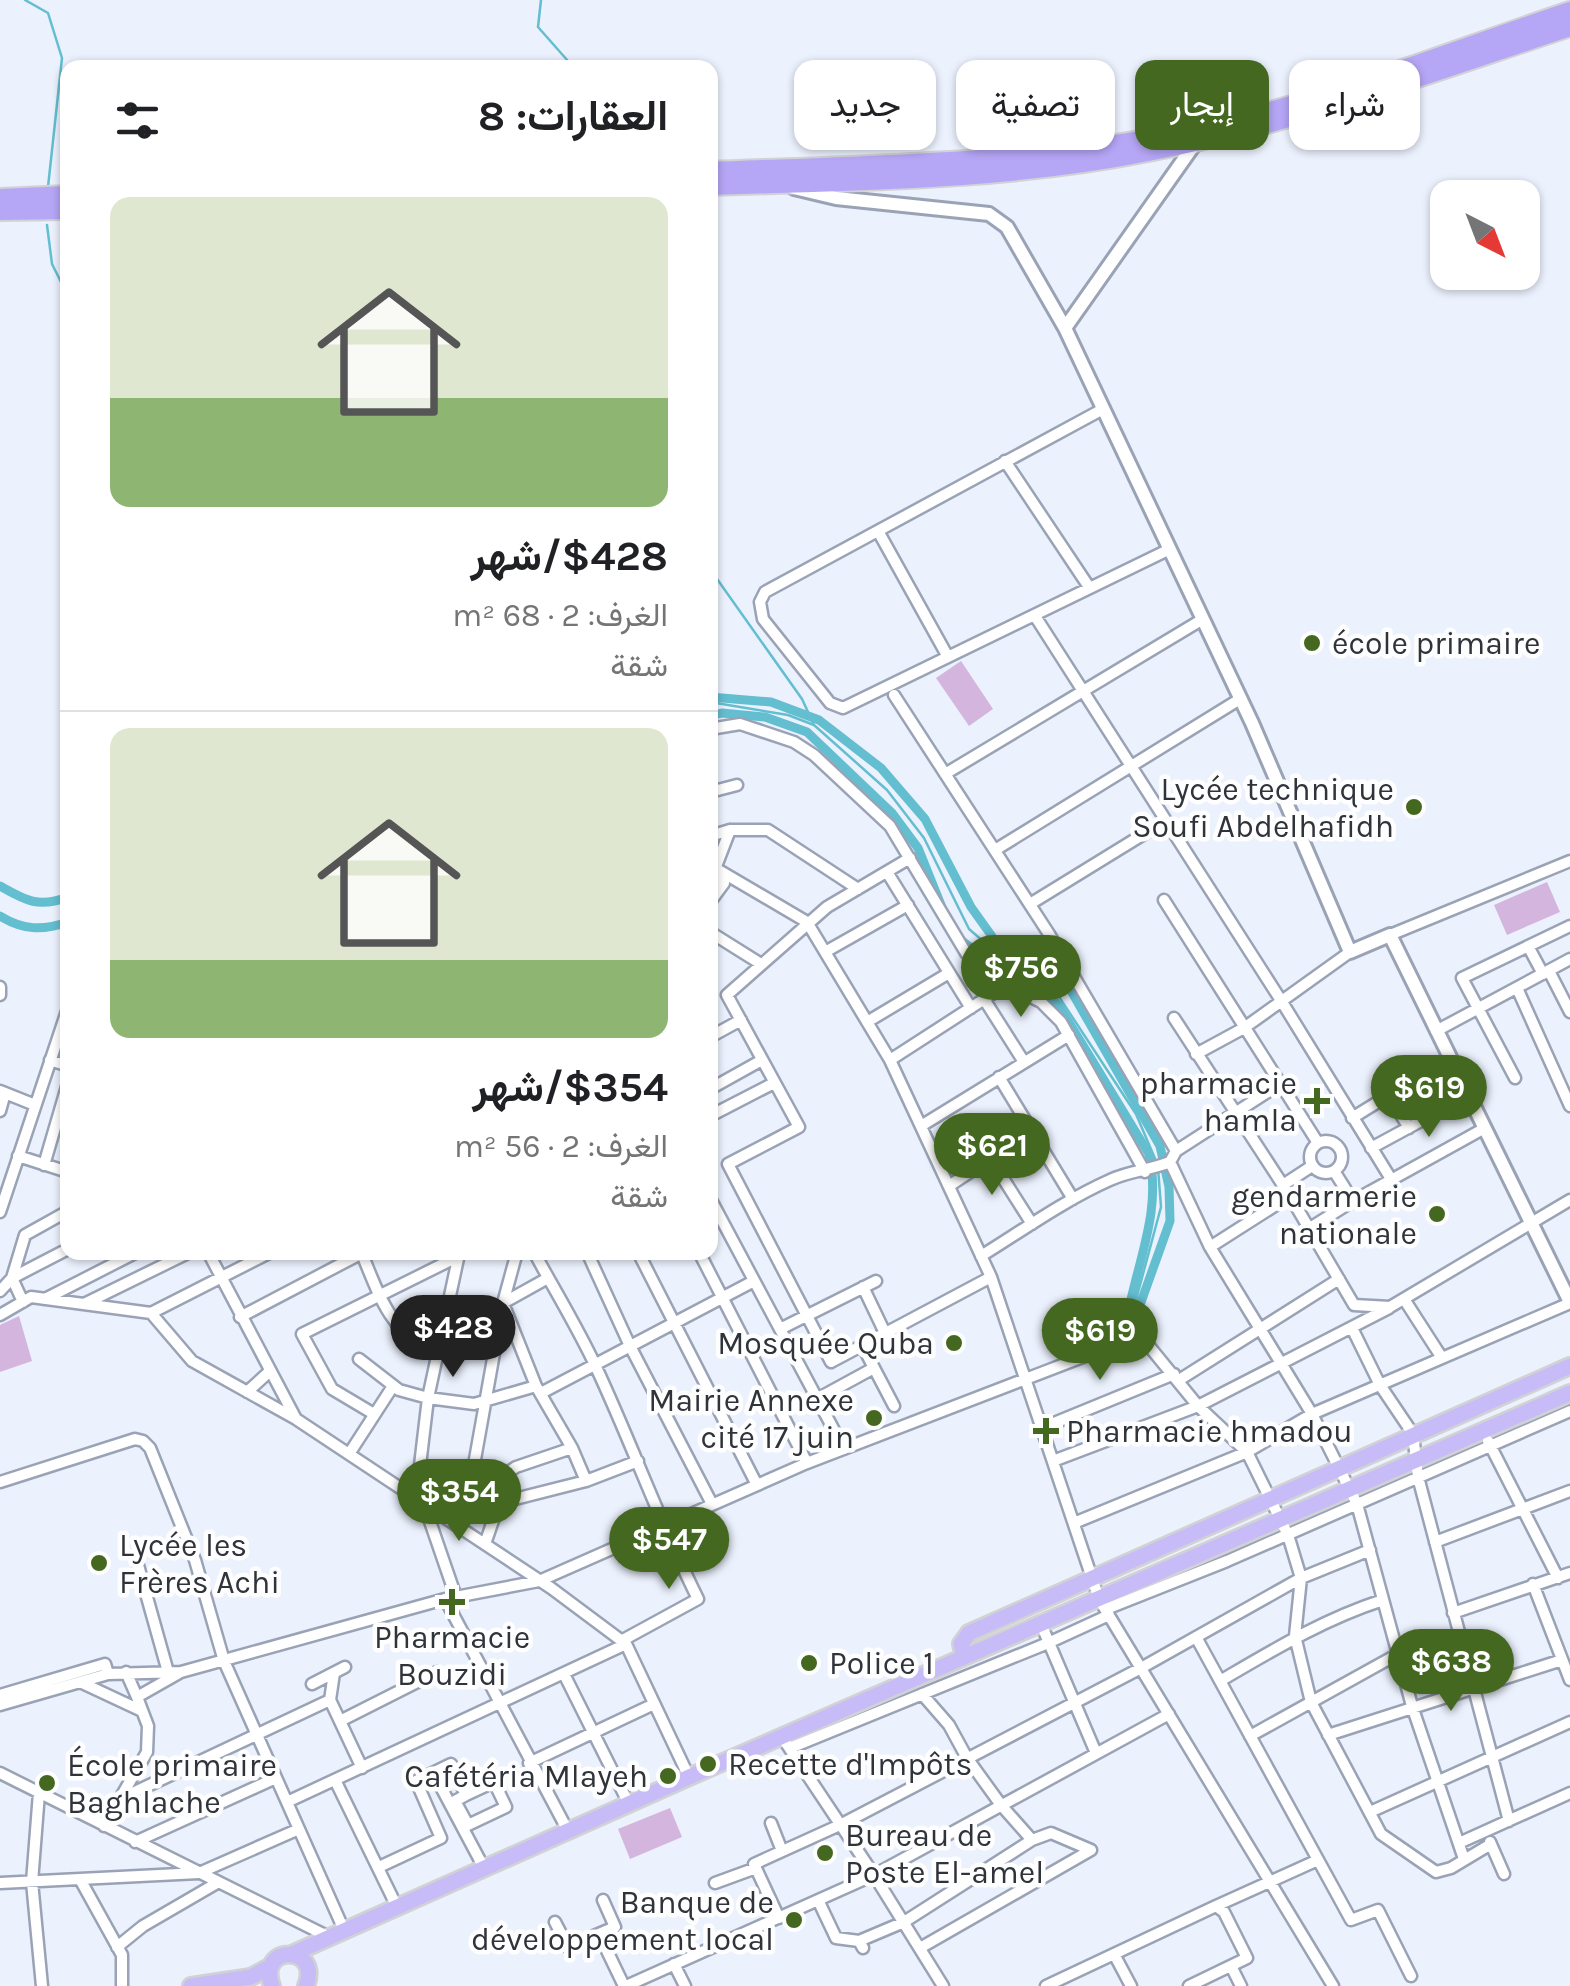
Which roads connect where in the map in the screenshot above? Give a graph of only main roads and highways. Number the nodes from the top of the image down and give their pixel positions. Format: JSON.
{"nodes":[{"id":1,"x":1570,"y":11,"type":"edge"},
{"id":2,"x":1570,"y":27,"type":"edge"},
{"id":3,"x":718,"y":170,"type":"edge"},
{"id":4,"x":718,"y":186,"type":"edge"},
{"id":5,"x":60,"y":196,"type":"edge"},
{"id":6,"x":0,"y":198,"type":"edge"},
{"id":7,"x":60,"y":210,"type":"edge"},
{"id":8,"x":0,"y":211,"type":"edge"},
{"id":9,"x":1570,"y":1366,"type":"edge"},
{"id":10,"x":1569,"y":1401,"type":"edge"},
{"id":11,"x":995,"y":1644,"type":"junction"},
{"id":12,"x":964,"y":1656,"type":"junction"},
{"id":13,"x":1003,"y":1662,"type":"road end"},
{"id":14,"x":329,"y":1937,"type":"junction"},
{"id":15,"x":292,"y":1954,"type":"junction"},
{"id":16,"x":270,"y":1966,"type":"junction"},
{"id":17,"x":254,"y":1982,"type":"edge"},
{"id":18,"x":307,"y":1984,"type":"edge"},
{"id":19,"x":191,"y":1986,"type":"edge"},
{"id":20,"x":272,"y":1986,"type":"edge"}],
"edges":[{"from":1,"to":3,"type":"highway"},
{"from":2,"to":4,"type":"highway"},
{"from":5,"to":6,"type":"highway"},
{"from":7,"to":8,"type":"highway"},
{"from":9,"to":12,"type":"main road"},
{"from":10,"to":11,"type":"main road"},
{"from":11,"to":12,"type":"main road"},
{"from":11,"to":13,"type":"main road"},
{"from":12,"to":14,"type":"main road"},
{"from":14,"to":15,"type":"main road"},
{"from":14,"to":18,"type":"main road"},
{"from":15,"to":16,"type":"main road"},
{"from":15,"to":18,"type":"main road"},
{"from":16,"to":17,"type":"main road"},
{"from":16,"to":20,"type":"main road"},
{"from":17,"to":19,"type":"main road"},
{"from":17,"to":20,"type":"main road"}]}
